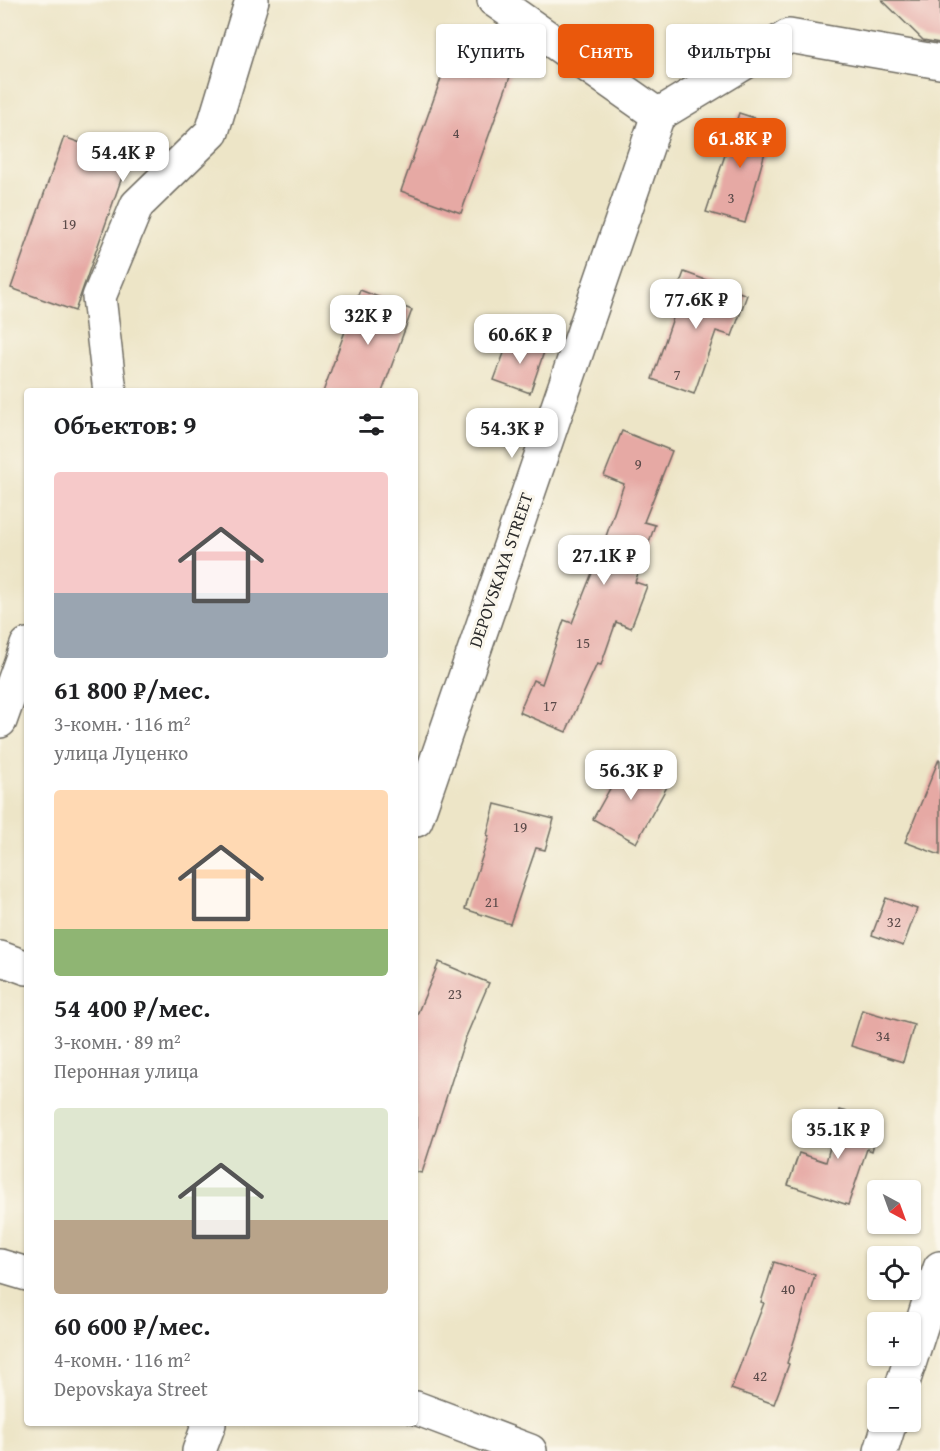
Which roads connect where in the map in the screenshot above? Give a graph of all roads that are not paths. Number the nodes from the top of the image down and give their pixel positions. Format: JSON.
{"nodes":[{"id":1,"x":252,"y":0,"type":"edge"},
{"id":2,"x":494,"y":0,"type":"edge"},
{"id":3,"x":940,"y":62,"type":"edge"},
{"id":4,"x":658,"y":115,"type":"junction"},
{"id":5,"x":110,"y":388,"type":"edge"},
{"id":6,"x":24,"y":653,"type":"edge"},
{"id":7,"x":0,"y":721,"type":"edge"},
{"id":8,"x":418,"y":814,"type":"edge"},
{"id":9,"x":0,"y":958,"type":"edge"},
{"id":10,"x":24,"y":967,"type":"edge"},
{"id":11,"x":0,"y":1266,"type":"edge"},
{"id":12,"x":940,"y":1269,"type":"edge"},
{"id":13,"x":24,"y":1273,"type":"edge"},
{"id":14,"x":905,"y":1378,"type":"edge"},
{"id":15,"x":418,"y":1409,"type":"edge"},
{"id":16,"x":208,"y":1426,"type":"edge"},
{"id":17,"x":887,"y":1432,"type":"edge"},
{"id":18,"x":199,"y":1451,"type":"edge"},
{"id":19,"x":530,"y":1451,"type":"edge"},
{"id":20,"x":881,"y":1451,"type":"edge"}],
"edges":[{"from":1,"to":5,"type":"street"},
{"from":2,"to":4,"type":"street"},
{"from":3,"to":4,"type":"street"},
{"from":4,"to":8,"type":"street","name":"DEPOVSKAYA STREET"},
{"from":6,"to":7,"type":"street"},
{"from":9,"to":10,"type":"street"},
{"from":11,"to":13,"type":"street"},
{"from":12,"to":14,"type":"street"},
{"from":15,"to":19,"type":"street"},
{"from":16,"to":18,"type":"street"},
{"from":17,"to":20,"type":"street"}]}
